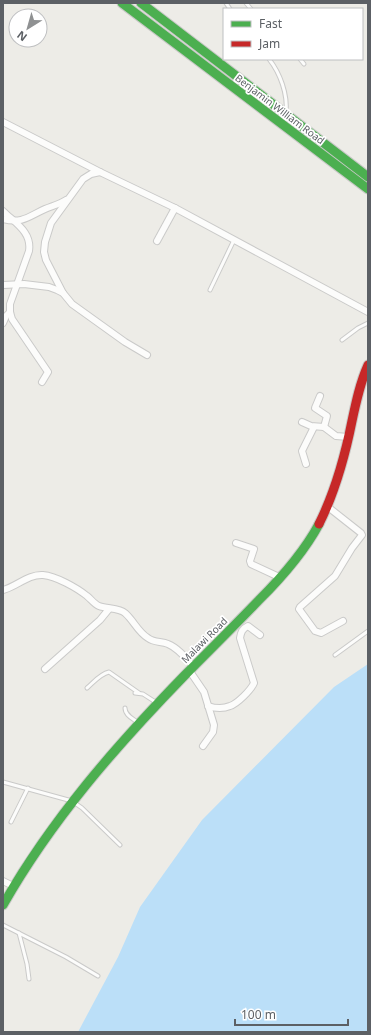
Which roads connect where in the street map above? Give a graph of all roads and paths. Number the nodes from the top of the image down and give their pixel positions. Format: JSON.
{"nodes":[{"id":1,"x":122,"y":3,"type":"edge"},
{"id":2,"x":141,"y":3,"type":"edge"},
{"id":3,"x":270,"y":60,"type":"edge"},
{"id":4,"x":301,"y":60,"type":"edge"},
{"id":5,"x":304,"y":64,"type":"dead end"},
{"id":6,"x":286,"y":115,"type":"junction"},
{"id":7,"x":3,"y":122,"type":"edge"},
{"id":8,"x":280,"y":123,"type":"junction"},
{"id":9,"x":100,"y":172,"type":"junction"},
{"id":10,"x":368,"y":177,"type":"edge"},
{"id":11,"x":368,"y":189,"type":"edge"},
{"id":12,"x":67,"y":200,"type":"junction"},
{"id":13,"x":175,"y":208,"type":"junction"},
{"id":14,"x":3,"y":211,"type":"edge"},
{"id":15,"x":3,"y":219,"type":"edge"},
{"id":16,"x":15,"y":222,"type":"junction"},
{"id":17,"x":234,"y":240,"type":"junction"},
{"id":18,"x":157,"y":241,"type":"dead end"},
{"id":19,"x":16,"y":284,"type":"junction"},
{"id":20,"x":3,"y":285,"type":"edge"},
{"id":21,"x":210,"y":290,"type":"dead end"},
{"id":22,"x":63,"y":293,"type":"junction"},
{"id":23,"x":10,"y":312,"type":"junction"},
{"id":24,"x":368,"y":312,"type":"edge"},
{"id":25,"x":3,"y":323,"type":"edge"},
{"id":26,"x":368,"y":323,"type":"edge"},
{"id":27,"x":342,"y":340,"type":"dead end"},
{"id":28,"x":147,"y":354,"type":"dead end"},
{"id":29,"x":368,"y":365,"type":"edge"},
{"id":30,"x":42,"y":382,"type":"dead end"},
{"id":31,"x":320,"y":396,"type":"dead end"},
{"id":32,"x":302,"y":422,"type":"dead end"},
{"id":33,"x":314,"y":427,"type":"junction"},
{"id":34,"x":324,"y":427,"type":"junction"},
{"id":35,"x":348,"y":437,"type":"junction"},
{"id":36,"x":306,"y":464,"type":"dead end"},
{"id":37,"x":328,"y":507,"type":"junction"},
{"id":38,"x":236,"y":543,"type":"dead end"},
{"id":39,"x":279,"y":578,"type":"junction"},
{"id":40,"x":3,"y":590,"type":"edge"},
{"id":41,"x":109,"y":609,"type":"junction"},
{"id":42,"x":343,"y":621,"type":"dead end"},
{"id":43,"x":368,"y":631,"type":"edge"},
{"id":44,"x":260,"y":635,"type":"dead end"},
{"id":45,"x":335,"y":655,"type":"dead end"},
{"id":46,"x":191,"y":668,"type":"junction"},
{"id":47,"x":45,"y":669,"type":"dead end"},
{"id":48,"x":87,"y":688,"type":"dead end"},
{"id":49,"x":158,"y":703,"type":"junction"},
{"id":50,"x":208,"y":706,"type":"junction"},
{"id":51,"x":125,"y":708,"type":"dead end"},
{"id":52,"x":139,"y":724,"type":"junction"},
{"id":53,"x":203,"y":746,"type":"dead end"},
{"id":54,"x":3,"y":782,"type":"edge"},
{"id":55,"x":28,"y":788,"type":"junction"},
{"id":56,"x":72,"y":801,"type":"junction"},
{"id":57,"x":11,"y":822,"type":"dead end"},
{"id":58,"x":120,"y":845,"type":"dead end"},
{"id":59,"x":3,"y":881,"type":"edge"},
{"id":60,"x":13,"y":886,"type":"junction"},
{"id":61,"x":3,"y":905,"type":"edge"},
{"id":62,"x":3,"y":925,"type":"edge"},
{"id":63,"x":19,"y":933,"type":"junction"},
{"id":64,"x":98,"y":976,"type":"dead end"},
{"id":65,"x":29,"y":979,"type":"dead end"}],
"edges":[{"from":1,"to":8,"type":"main road","name":"Benjamin William Road"},
{"from":2,"to":6,"type":"main road","name":"Benjamin William Road"},
{"from":3,"to":6,"type":"lane"},
{"from":4,"to":5,"type":"lane"},
{"from":6,"to":8,"type":"lane"},
{"from":6,"to":10,"type":"main road","name":"Benjamin William Road"},
{"from":7,"to":9,"type":"street"},
{"from":8,"to":11,"type":"main road","name":"Benjamin William Road"},
{"from":9,"to":12,"type":"street"},
{"from":9,"to":13,"type":"street"},
{"from":12,"to":16,"type":"street"},
{"from":12,"to":22,"type":"street"},
{"from":13,"to":17,"type":"street"},
{"from":13,"to":18,"type":"street"},
{"from":14,"to":16,"type":"street"},
{"from":15,"to":16,"type":"street"},
{"from":16,"to":19,"type":"street"},
{"from":17,"to":21,"type":"lane"},
{"from":17,"to":24,"type":"street"},
{"from":19,"to":20,"type":"street"},
{"from":19,"to":22,"type":"street"},
{"from":19,"to":23,"type":"street"},
{"from":22,"to":28,"type":"street"},
{"from":23,"to":25,"type":"street"},
{"from":23,"to":30,"type":"street"},
{"from":26,"to":27,"type":"lane"},
{"from":29,"to":35,"type":"main road","name":"Malawi Road"},
{"from":31,"to":34,"type":"street"},
{"from":32,"to":33,"type":"street"},
{"from":33,"to":34,"type":"street"},
{"from":33,"to":36,"type":"street"},
{"from":34,"to":35,"type":"street"},
{"from":35,"to":37,"type":"main road","name":"Malawi Road"},
{"from":37,"to":39,"type":"main road","name":"Malawi Road"},
{"from":37,"to":42,"type":"street"},
{"from":38,"to":39,"type":"street"},
{"from":39,"to":46,"type":"main road","name":"Malawi Road"},
{"from":40,"to":41,"type":"street"},
{"from":41,"to":46,"type":"street"},
{"from":41,"to":47,"type":"street"},
{"from":43,"to":45,"type":"lane"},
{"from":44,"to":50,"type":"street"},
{"from":46,"to":49,"type":"main road","name":"Malawi Road"},
{"from":46,"to":50,"type":"street"},
{"from":48,"to":49,"type":"lane"},
{"from":49,"to":52,"type":"main road","name":"Malawi Road"},
{"from":50,"to":53,"type":"street"},
{"from":51,"to":52,"type":"lane"},
{"from":52,"to":56,"type":"main road","name":"Malawi Road"},
{"from":54,"to":55,"type":"lane"},
{"from":55,"to":56,"type":"lane"},
{"from":55,"to":57,"type":"lane"},
{"from":56,"to":58,"type":"lane"},
{"from":56,"to":60,"type":"main road","name":"Malawi Road"},
{"from":59,"to":60,"type":"street"},
{"from":60,"to":61,"type":"main road","name":"Malawi Road"},
{"from":62,"to":63,"type":"lane"},
{"from":63,"to":64,"type":"lane"},
{"from":63,"to":65,"type":"lane"}]}
